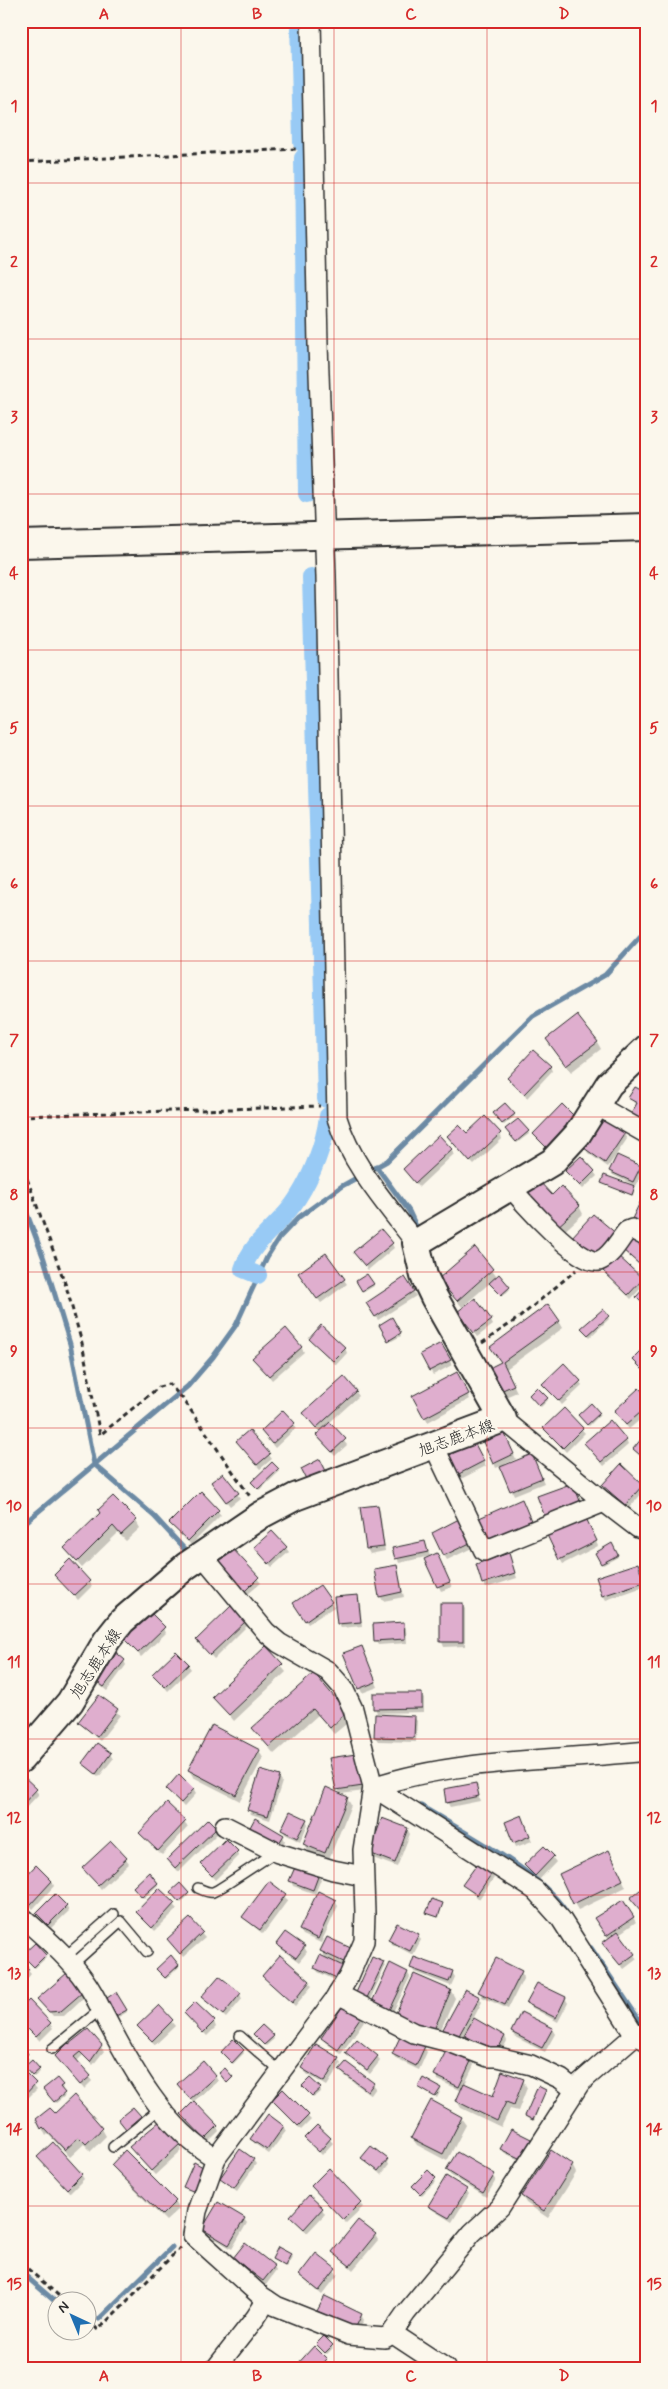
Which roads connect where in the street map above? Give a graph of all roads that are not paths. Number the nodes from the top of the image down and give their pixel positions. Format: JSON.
{"nodes":[{"id":1,"x":311,"y":21,"type":"edge"},
{"id":2,"x":647,"y":527,"type":"edge"},
{"id":3,"x":325,"y":536,"type":"junction"},
{"id":4,"x":21,"y":544,"type":"edge"},
{"id":5,"x":647,"y":1048,"type":"edge"},
{"id":6,"x":596,"y":1105,"type":"junction"},
{"id":7,"x":647,"y":1134,"type":"edge"},
{"id":8,"x":510,"y":1186,"type":"junction"},
{"id":9,"x":647,"y":1237,"type":"edge"},
{"id":10,"x":416,"y":1243,"type":"junction"},
{"id":11,"x":503,"y":1419,"type":"junction"},
{"id":12,"x":434,"y":1446,"type":"junction"},
{"id":13,"x":604,"y":1502,"type":"junction"},
{"id":14,"x":647,"y":1531,"type":"edge"},
{"id":15,"x":202,"y":1555,"type":"junction"},
{"id":16,"x":647,"y":1751,"type":"edge"},
{"id":17,"x":21,"y":1758,"type":"edge"},
{"id":18,"x":373,"y":1787,"type":"junction"},
{"id":19,"x":225,"y":1826,"type":"dead end"},
{"id":20,"x":276,"y":1852,"type":"junction"},
{"id":21,"x":363,"y":1876,"type":"junction"},
{"id":22,"x":198,"y":1888,"type":"dead end"},
{"id":23,"x":114,"y":1914,"type":"dead end"},
{"id":24,"x":21,"y":1916,"type":"edge"},
{"id":25,"x":147,"y":1952,"type":"dead end"},
{"id":26,"x":68,"y":1961,"type":"junction"},
{"id":27,"x":338,"y":1994,"type":"junction"},
{"id":28,"x":101,"y":2009,"type":"junction"},
{"id":29,"x":240,"y":2036,"type":"dead end"},
{"id":30,"x":641,"y":2038,"type":"edge"},
{"id":31,"x":52,"y":2049,"type":"dead end"},
{"id":32,"x":282,"y":2073,"type":"junction"},
{"id":33,"x":575,"y":2090,"type":"junction"},
{"id":34,"x":162,"y":2107,"type":"junction"},
{"id":35,"x":113,"y":2147,"type":"dead end"},
{"id":36,"x":216,"y":2158,"type":"junction"},
{"id":37,"x":267,"y":2300,"type":"junction"},
{"id":38,"x":392,"y":2334,"type":"junction"},
{"id":39,"x":216,"y":2368,"type":"edge"},
{"id":40,"x":445,"y":2368,"type":"edge"}],
"edges":[{"from":1,"to":3,"type":"street"},
{"from":2,"to":3,"type":"main road"},
{"from":3,"to":4,"type":"main road"},
{"from":3,"to":10,"type":"street"},
{"from":5,"to":6,"type":"main road"},
{"from":6,"to":7,"type":"street"},
{"from":6,"to":8,"type":"main road"},
{"from":8,"to":9,"type":"street"},
{"from":8,"to":10,"type":"main road"},
{"from":10,"to":11,"type":"main road","name":"旭志鹿本線"},
{"from":11,"to":12,"type":"main road","name":"旭志鹿本線"},
{"from":11,"to":13,"type":"street"},
{"from":12,"to":13,"type":"street"},
{"from":12,"to":15,"type":"main road","name":"旭志鹿本線"},
{"from":13,"to":14,"type":"street"},
{"from":15,"to":17,"type":"main road","name":"旭志鹿本線"},
{"from":15,"to":18,"type":"street"},
{"from":16,"to":18,"type":"street"},
{"from":18,"to":21,"type":"street"},
{"from":18,"to":30,"type":"street"},
{"from":19,"to":20,"type":"street"},
{"from":20,"to":21,"type":"street"},
{"from":20,"to":22,"type":"lane"},
{"from":21,"to":27,"type":"street"},
{"from":23,"to":26,"type":"lane"},
{"from":24,"to":26,"type":"street"},
{"from":25,"to":26,"type":"lane"},
{"from":26,"to":28,"type":"street"},
{"from":27,"to":32,"type":"street"},
{"from":27,"to":33,"type":"street"},
{"from":28,"to":31,"type":"lane"},
{"from":28,"to":34,"type":"street"},
{"from":29,"to":32,"type":"lane"},
{"from":30,"to":33,"type":"street"},
{"from":32,"to":36,"type":"street"},
{"from":33,"to":38,"type":"street"},
{"from":34,"to":35,"type":"lane"},
{"from":34,"to":36,"type":"street"},
{"from":36,"to":37,"type":"street"},
{"from":37,"to":38,"type":"street"},
{"from":37,"to":39,"type":"street"},
{"from":38,"to":40,"type":"street"}]}
